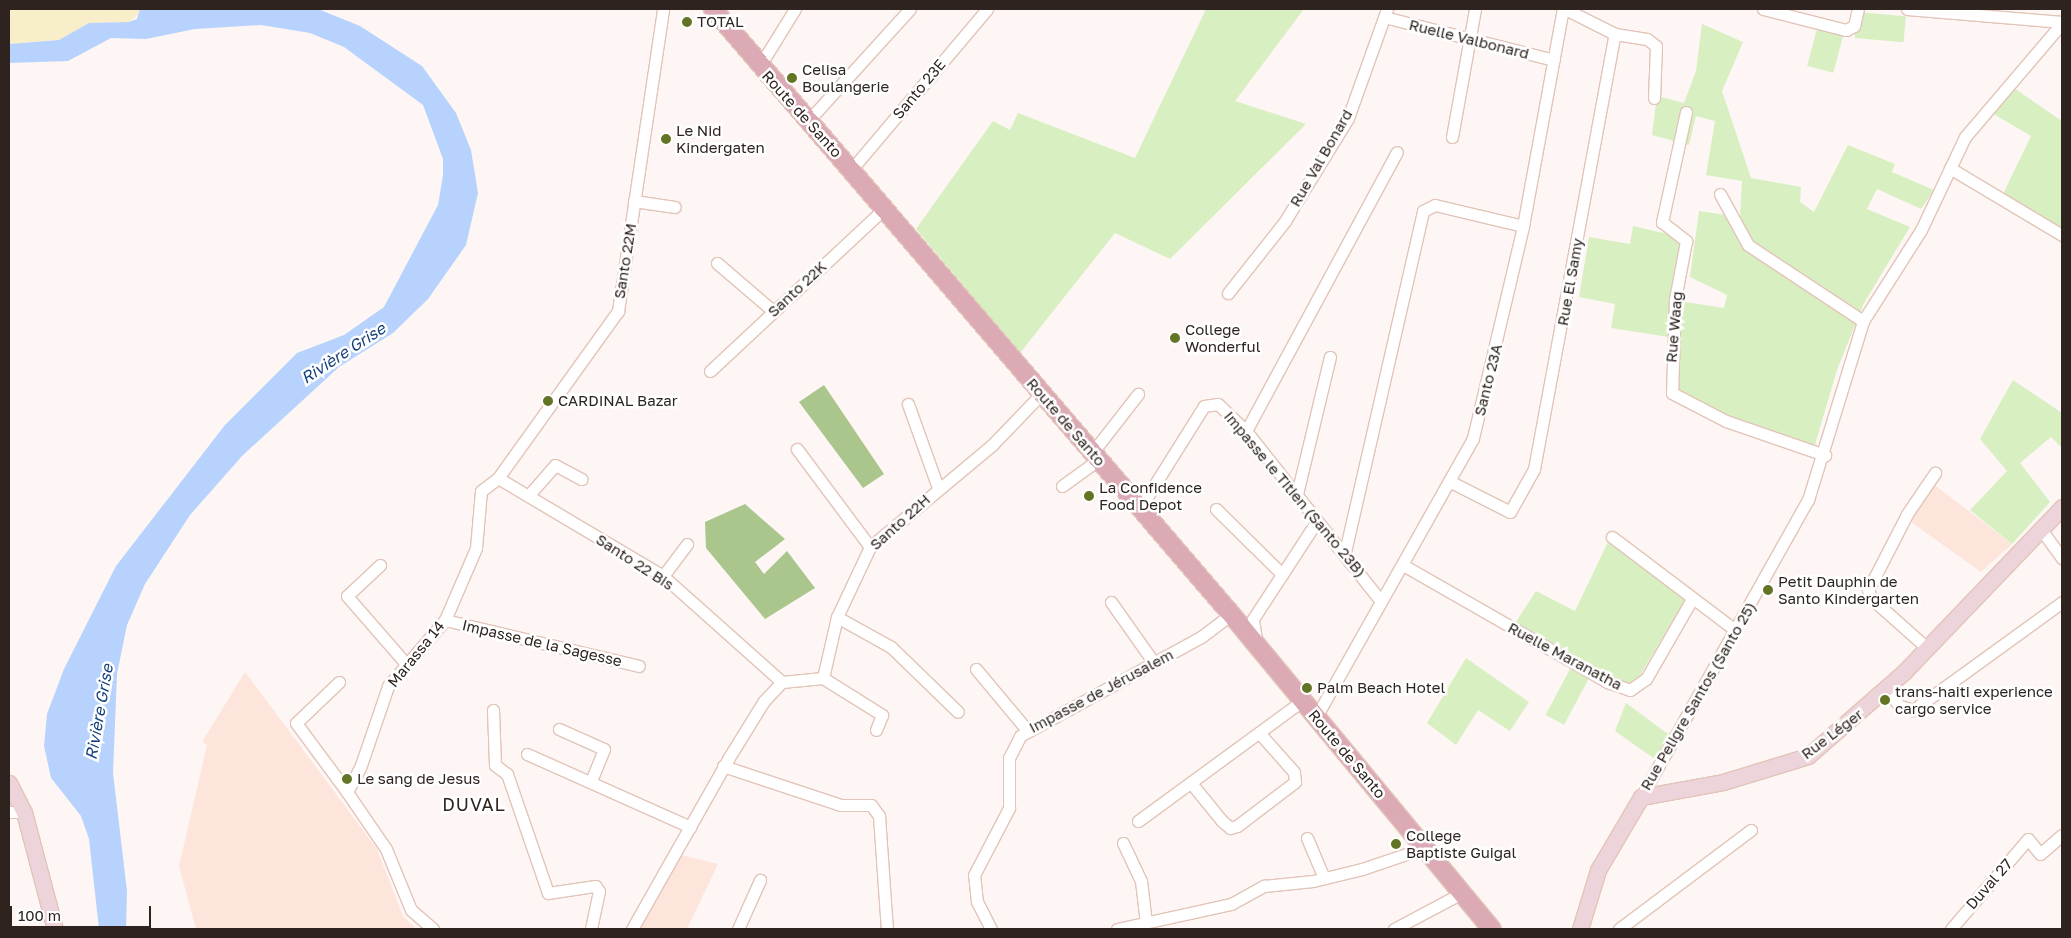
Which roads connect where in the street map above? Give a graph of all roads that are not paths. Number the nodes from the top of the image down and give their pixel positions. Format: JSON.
{"nodes":[{"id":1,"x":663,"y":9,"type":"edge"},
{"id":2,"x":796,"y":9,"type":"edge"},
{"id":3,"x":910,"y":9,"type":"edge"},
{"id":4,"x":987,"y":9,"type":"edge"},
{"id":5,"x":1475,"y":9,"type":"edge"},
{"id":6,"x":1564,"y":9,"type":"edge"},
{"id":7,"x":1763,"y":9,"type":"edge"},
{"id":8,"x":1858,"y":9,"type":"edge"},
{"id":9,"x":1906,"y":9,"type":"edge"},
{"id":10,"x":719,"y":11,"type":"edge"},
{"id":11,"x":1386,"y":13,"type":"edge"},
{"id":12,"x":2062,"y":22,"type":"edge"},
{"id":13,"x":1615,"y":34,"type":"junction"},
{"id":14,"x":1470,"y":41,"type":"junction"},
{"id":15,"x":1554,"y":60,"type":"junction"},
{"id":16,"x":759,"y":67,"type":"junction"},
{"id":17,"x":1654,"y":98,"type":"dead end"},
{"id":18,"x":1686,"y":112,"type":"dead end"},
{"id":19,"x":808,"y":121,"type":"junction"},
{"id":20,"x":1452,"y":137,"type":"dead end"},
{"id":21,"x":1397,"y":152,"type":"dead end"},
{"id":22,"x":1950,"y":168,"type":"junction"},
{"id":23,"x":852,"y":170,"type":"junction"},
{"id":24,"x":1720,"y":194,"type":"dead end"},
{"id":25,"x":634,"y":201,"type":"junction"},
{"id":26,"x":675,"y":207,"type":"dead end"},
{"id":27,"x":885,"y":208,"type":"junction"},
{"id":28,"x":1523,"y":226,"type":"junction"},
{"id":29,"x":2062,"y":235,"type":"edge"},
{"id":30,"x":717,"y":263,"type":"dead end"},
{"id":31,"x":1228,"y":293,"type":"dead end"},
{"id":32,"x":772,"y":311,"type":"junction"},
{"id":33,"x":1863,"y":321,"type":"junction"},
{"id":34,"x":1330,"y":357,"type":"dead end"},
{"id":35,"x":710,"y":371,"type":"dead end"},
{"id":36,"x":1041,"y":394,"type":"junction"},
{"id":37,"x":1138,"y":394,"type":"dead end"},
{"id":38,"x":908,"y":404,"type":"dead end"},
{"id":39,"x":1246,"y":431,"type":"junction"},
{"id":40,"x":797,"y":449,"type":"dead end"},
{"id":41,"x":1825,"y":455,"type":"junction"},
{"id":42,"x":1095,"y":456,"type":"junction"},
{"id":43,"x":1935,"y":473,"type":"dead end"},
{"id":44,"x":498,"y":478,"type":"junction"},
{"id":45,"x":581,"y":479,"type":"dead end"},
{"id":46,"x":1449,"y":481,"type":"junction"},
{"id":47,"x":1062,"y":486,"type":"dead end"},
{"id":48,"x":938,"y":488,"type":"junction"},
{"id":49,"x":1297,"y":494,"type":"junction"},
{"id":50,"x":528,"y":496,"type":"junction"},
{"id":51,"x":2062,"y":507,"type":"edge"},
{"id":52,"x":1140,"y":508,"type":"junction"},
{"id":53,"x":1216,"y":509,"type":"dead end"},
{"id":54,"x":1317,"y":521,"type":"junction"},
{"id":55,"x":2040,"y":528,"type":"junction"},
{"id":56,"x":1612,"y":537,"type":"dead end"},
{"id":57,"x":687,"y":544,"type":"dead end"},
{"id":58,"x":870,"y":547,"type":"junction"},
{"id":59,"x":1344,"y":552,"type":"junction"},
{"id":60,"x":2062,"y":558,"type":"edge"},
{"id":61,"x":1402,"y":565,"type":"junction"},
{"id":62,"x":380,"y":566,"type":"dead end"},
{"id":63,"x":1282,"y":574,"type":"junction"},
{"id":64,"x":663,"y":576,"type":"junction"},
{"id":65,"x":1379,"y":599,"type":"junction"},
{"id":66,"x":1692,"y":599,"type":"junction"},
{"id":67,"x":1111,"y":602,"type":"dead end"},
{"id":68,"x":2062,"y":602,"type":"edge"},
{"id":69,"x":1231,"y":614,"type":"junction"},
{"id":70,"x":837,"y":617,"type":"junction"},
{"id":71,"x":445,"y":620,"type":"junction"},
{"id":72,"x":1735,"y":630,"type":"junction"},
{"id":73,"x":1927,"y":648,"type":"junction"},
{"id":74,"x":1260,"y":651,"type":"junction"},
{"id":75,"x":1154,"y":663,"type":"junction"},
{"id":76,"x":407,"y":665,"type":"junction"},
{"id":77,"x":639,"y":666,"type":"dead end"},
{"id":78,"x":976,"y":669,"type":"dead end"},
{"id":79,"x":823,"y":678,"type":"junction"},
{"id":80,"x":339,"y":682,"type":"dead end"},
{"id":81,"x":782,"y":682,"type":"junction"},
{"id":82,"x":1886,"y":690,"type":"junction"},
{"id":83,"x":1302,"y":701,"type":"junction"},
{"id":84,"x":493,"y":710,"type":"dead end"},
{"id":85,"x":958,"y":712,"type":"dead end"},
{"id":86,"x":1316,"y":716,"type":"junction"},
{"id":87,"x":559,"y":729,"type":"dead end"},
{"id":88,"x":876,"y":730,"type":"dead end"},
{"id":89,"x":1027,"y":730,"type":"junction"},
{"id":90,"x":1261,"y":735,"type":"junction"},
{"id":91,"x":527,"y":754,"type":"dead end"},
{"id":92,"x":723,"y":766,"type":"junction"},
{"id":93,"x":591,"y":781,"type":"junction"},
{"id":94,"x":1191,"y":782,"type":"junction"},
{"id":95,"x":9,"y":783,"type":"edge"},
{"id":96,"x":347,"y":792,"type":"junction"},
{"id":97,"x":1640,"y":798,"type":"junction"},
{"id":98,"x":9,"y":812,"type":"edge"},
{"id":99,"x":24,"y":812,"type":"junction"},
{"id":100,"x":1138,"y":821,"type":"dead end"},
{"id":101,"x":690,"y":827,"type":"junction"},
{"id":102,"x":1750,"y":830,"type":"dead end"},
{"id":103,"x":2062,"y":835,"type":"edge"},
{"id":104,"x":1307,"y":838,"type":"dead end"},
{"id":105,"x":1123,"y":843,"type":"dead end"},
{"id":106,"x":1424,"y":848,"type":"junction"},
{"id":107,"x":1324,"y":878,"type":"junction"},
{"id":108,"x":760,"y":880,"type":"dead end"},
{"id":109,"x":1462,"y":893,"type":"junction"},
{"id":110,"x":1146,"y":923,"type":"junction"},
{"id":111,"x":55,"y":929,"type":"edge"},
{"id":112,"x":432,"y":929,"type":"edge"},
{"id":113,"x":592,"y":929,"type":"edge"},
{"id":114,"x":632,"y":929,"type":"edge"},
{"id":115,"x":738,"y":929,"type":"edge"},
{"id":116,"x":887,"y":929,"type":"edge"},
{"id":117,"x":990,"y":929,"type":"edge"},
{"id":118,"x":1117,"y":929,"type":"edge"},
{"id":119,"x":1394,"y":929,"type":"edge"},
{"id":120,"x":1492,"y":929,"type":"edge"},
{"id":121,"x":1580,"y":929,"type":"edge"},
{"id":122,"x":1619,"y":929,"type":"edge"},
{"id":123,"x":1951,"y":929,"type":"edge"}],
"edges":[{"from":1,"to":25,"type":"street","name":"Santo 22M"},
{"from":2,"to":16,"type":"street"},
{"from":3,"to":19,"type":"street"},
{"from":4,"to":23,"type":"street","name":"Santo 23E"},
{"from":5,"to":14,"type":"street"},
{"from":6,"to":13,"type":"street"},
{"from":6,"to":15,"type":"street","name":"Santo 23A"},
{"from":7,"to":8,"type":"street"},
{"from":9,"to":12,"type":"street"},
{"from":10,"to":16,"type":"main road","name":"Route de Santo"},
{"from":11,"to":14,"type":"street","name":"Ruelle Valbonard"},
{"from":11,"to":31,"type":"street","name":"Rue Val Bonard"},
{"from":12,"to":22,"type":"street","name":"Rue Peligre Santos (Santo 25)"},
{"from":13,"to":17,"type":"street"},
{"from":13,"to":46,"type":"street","name":"Rue El Samy"},
{"from":14,"to":15,"type":"street","name":"Ruelle Valbonard"},
{"from":14,"to":20,"type":"street"},
{"from":15,"to":28,"type":"street","name":"Santo 23A"},
{"from":16,"to":19,"type":"main road","name":"Route de Santo"},
{"from":18,"to":41,"type":"street","name":"Rue Waag"},
{"from":19,"to":23,"type":"main road","name":"Route de Santo"},
{"from":21,"to":39,"type":"street"},
{"from":22,"to":29,"type":"street"},
{"from":22,"to":33,"type":"street","name":"Rue Peligre Santos (Santo 25)"},
{"from":23,"to":27,"type":"main road","name":"Route de Santo"},
{"from":24,"to":33,"type":"street"},
{"from":25,"to":26,"type":"street"},
{"from":25,"to":44,"type":"street","name":"Santo 22M"},
{"from":27,"to":32,"type":"street","name":"Santo 22K"},
{"from":27,"to":36,"type":"main road","name":"Route de Santo"},
{"from":28,"to":46,"type":"street","name":"Santo 23A"},
{"from":28,"to":59,"type":"street"},
{"from":30,"to":32,"type":"street"},
{"from":32,"to":35,"type":"street","name":"Santo 22K"},
{"from":33,"to":41,"type":"street","name":"Rue Peligre Santos (Santo 25)"},
{"from":34,"to":49,"type":"street"},
{"from":36,"to":42,"type":"main road","name":"Route de Santo"},
{"from":36,"to":48,"type":"street","name":"Santo 22H"},
{"from":37,"to":42,"type":"street"},
{"from":38,"to":48,"type":"street"},
{"from":39,"to":49,"type":"street","name":"Impasse le Titien (Santo 23B)"},
{"from":39,"to":52,"type":"street","name":"Impasse le Titien (Santo 23B)"},
{"from":40,"to":58,"type":"street"},
{"from":41,"to":72,"type":"street","name":"Rue Peligre Santos (Santo 25)"},
{"from":42,"to":47,"type":"street"},
{"from":42,"to":52,"type":"main road","name":"Route de Santo"},
{"from":43,"to":73,"type":"street"},
{"from":44,"to":50,"type":"street","name":"Santo 22 Bis"},
{"from":44,"to":71,"type":"street","name":"Marassa 14"},
{"from":45,"to":50,"type":"street"},
{"from":46,"to":61,"type":"street","name":"Santo 23A"},
{"from":48,"to":58,"type":"street","name":"Santo 22H"},
{"from":49,"to":54,"type":"street","name":"Impasse le Titien (Santo 23B)"},
{"from":50,"to":64,"type":"street","name":"Santo 22 Bis"},
{"from":51,"to":55,"type":"street","name":"Rue Léger"},
{"from":52,"to":69,"type":"main road","name":"Route de Santo"},
{"from":53,"to":63,"type":"street"},
{"from":54,"to":59,"type":"street","name":"Impasse le Titien (Santo 23B)"},
{"from":54,"to":63,"type":"street"},
{"from":55,"to":60,"type":"street"},
{"from":55,"to":73,"type":"street","name":"Rue Léger"},
{"from":56,"to":66,"type":"street"},
{"from":57,"to":64,"type":"street"},
{"from":58,"to":70,"type":"street","name":"Santo 22H"},
{"from":59,"to":65,"type":"street","name":"Impasse le Titien (Santo 23B)"},
{"from":61,"to":65,"type":"street","name":"Santo 23A"},
{"from":61,"to":66,"type":"street","name":"Ruelle Maranatha"},
{"from":62,"to":76,"type":"street"},
{"from":63,"to":74,"type":"street"},
{"from":64,"to":81,"type":"street","name":"Santo 22 Bis"},
{"from":65,"to":86,"type":"street","name":"Santo 23A"},
{"from":66,"to":72,"type":"street"},
{"from":67,"to":75,"type":"street"},
{"from":68,"to":82,"type":"street"},
{"from":69,"to":74,"type":"main road","name":"Route de Santo"},
{"from":69,"to":75,"type":"street","name":"Impasse de Jérusalem"},
{"from":70,"to":79,"type":"street","name":"Santo 22H"},
{"from":70,"to":85,"type":"street"},
{"from":71,"to":76,"type":"street","name":"Marassa 14"},
{"from":71,"to":77,"type":"street","name":"Impasse de la Sagesse"},
{"from":72,"to":97,"type":"street","name":"Rue Peligre Santos (Santo 25)"},
{"from":73,"to":82,"type":"street","name":"Rue Léger"},
{"from":74,"to":83,"type":"main road","name":"Route de Santo"},
{"from":75,"to":89,"type":"street","name":"Impasse de Jérusalem"},
{"from":76,"to":96,"type":"street","name":"Marassa 14"},
{"from":78,"to":89,"type":"street"},
{"from":79,"to":81,"type":"street"},
{"from":79,"to":88,"type":"street"},
{"from":80,"to":96,"type":"street"},
{"from":81,"to":92,"type":"street"},
{"from":82,"to":97,"type":"street","name":"Rue Léger"},
{"from":83,"to":86,"type":"main road","name":"Route de Santo"},
{"from":83,"to":90,"type":"street"},
{"from":84,"to":113,"type":"street"},
{"from":86,"to":106,"type":"main road","name":"Route de Santo"},
{"from":87,"to":93,"type":"street"},
{"from":89,"to":117,"type":"street","name":"Impasse de Jérusalem"},
{"from":90,"to":94,"type":"street"},
{"from":90,"to":94,"type":"street"},
{"from":91,"to":93,"type":"street"},
{"from":92,"to":101,"type":"street"},
{"from":92,"to":116,"type":"street"},
{"from":93,"to":101,"type":"street"},
{"from":94,"to":100,"type":"street"},
{"from":95,"to":99,"type":"street"},
{"from":96,"to":112,"type":"street"},
{"from":97,"to":121,"type":"street","name":"Rue Peligre Santos (Santo 25)"},
{"from":98,"to":99,"type":"street"},
{"from":99,"to":111,"type":"street"},
{"from":101,"to":114,"type":"street"},
{"from":102,"to":122,"type":"street"},
{"from":103,"to":123,"type":"street","name":"Duval 27"},
{"from":104,"to":107,"type":"street"},
{"from":105,"to":110,"type":"street"},
{"from":106,"to":107,"type":"street"},
{"from":106,"to":109,"type":"main road","name":"Route de Santo"},
{"from":107,"to":110,"type":"street"},
{"from":108,"to":115,"type":"street"},
{"from":109,"to":119,"type":"street"},
{"from":109,"to":120,"type":"main road","name":"Route de Santo"},
{"from":110,"to":118,"type":"street"}]}
